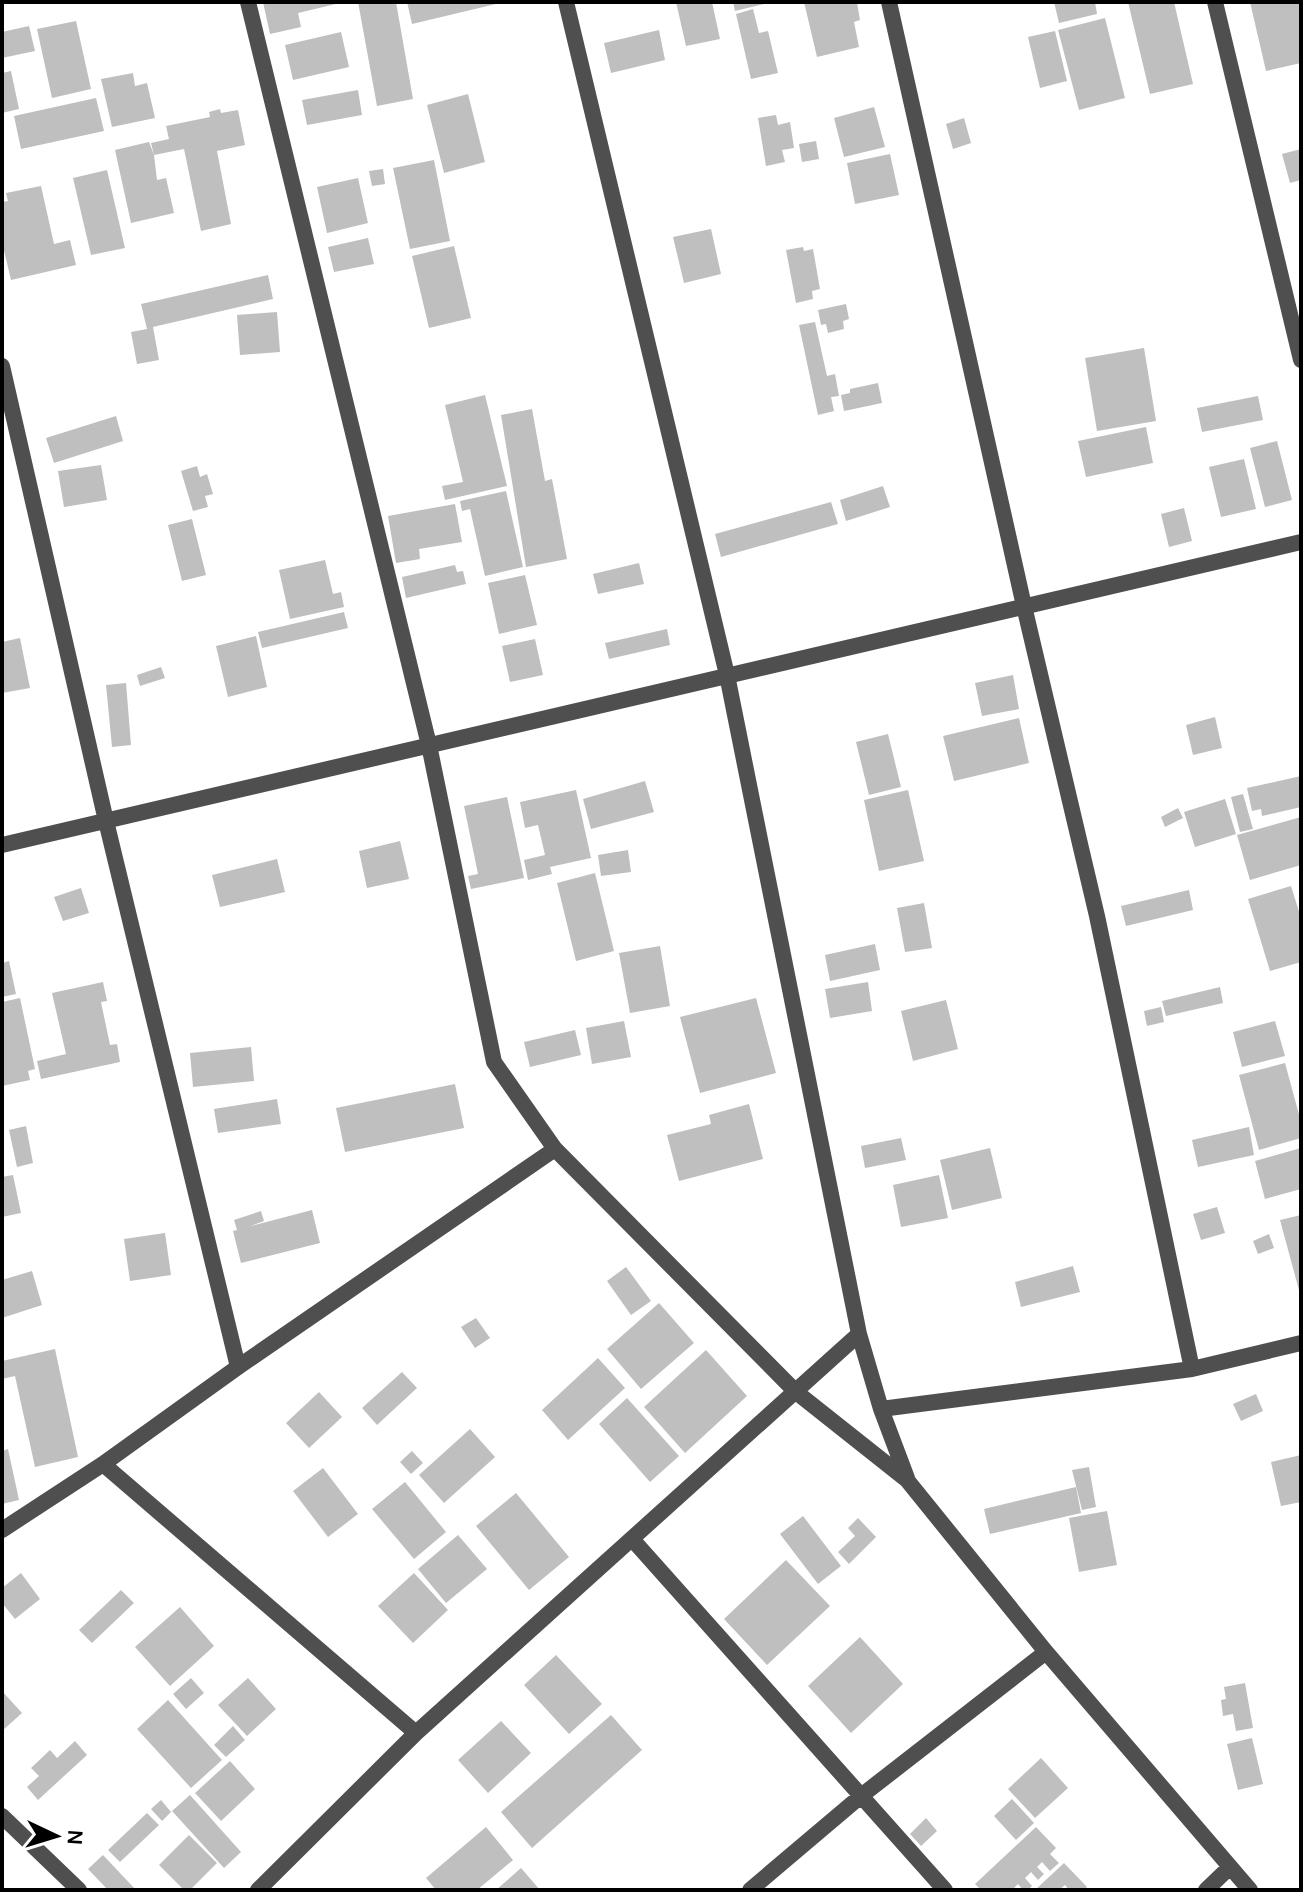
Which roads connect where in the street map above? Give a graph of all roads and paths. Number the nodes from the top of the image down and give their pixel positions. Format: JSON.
{"nodes":[{"id":1,"x":248,"y":2,"type":"edge"},
{"id":2,"x":566,"y":2,"type":"edge"},
{"id":3,"x":889,"y":2,"type":"edge"},
{"id":4,"x":1215,"y":2,"type":"edge"},
{"id":5,"x":1301,"y":360,"type":"edge"},
{"id":6,"x":2,"y":366,"type":"edge"},
{"id":7,"x":1301,"y":542,"type":"edge"},
{"id":8,"x":1024,"y":606,"type":"junction"},
{"id":9,"x":727,"y":675,"type":"junction"},
{"id":10,"x":429,"y":745,"type":"junction"},
{"id":11,"x":106,"y":821,"type":"junction"},
{"id":12,"x":2,"y":845,"type":"edge"},
{"id":13,"x":555,"y":1149,"type":"junction"},
{"id":14,"x":859,"y":1334,"type":"junction"},
{"id":15,"x":1301,"y":1343,"type":"edge"},
{"id":16,"x":238,"y":1367,"type":"junction"},
{"id":17,"x":1192,"y":1369,"type":"junction"},
{"id":18,"x":796,"y":1392,"type":"junction"},
{"id":19,"x":881,"y":1409,"type":"junction"},
{"id":20,"x":103,"y":1464,"type":"junction"},
{"id":21,"x":907,"y":1480,"type":"junction"},
{"id":22,"x":2,"y":1530,"type":"edge"},
{"id":23,"x":632,"y":1539,"type":"junction"},
{"id":24,"x":1046,"y":1652,"type":"junction"},
{"id":25,"x":416,"y":1733,"type":"junction"},
{"id":26,"x":861,"y":1796,"type":"junction"},
{"id":27,"x":2,"y":1816,"type":"edge"},
{"id":28,"x":1230,"y":1867,"type":"junction"},
{"id":29,"x":79,"y":1890,"type":"edge"},
{"id":30,"x":258,"y":1890,"type":"edge"},
{"id":31,"x":750,"y":1890,"type":"edge"},
{"id":32,"x":945,"y":1890,"type":"edge"},
{"id":33,"x":1206,"y":1890,"type":"edge"},
{"id":34,"x":1250,"y":1890,"type":"edge"}],
"edges":[{"from":1,"to":10,"type":"street"},
{"from":2,"to":9,"type":"street"},
{"from":3,"to":8,"type":"street"},
{"from":4,"to":5,"type":"street"},
{"from":6,"to":11,"type":"street"},
{"from":7,"to":8,"type":"street"},
{"from":8,"to":9,"type":"street"},
{"from":8,"to":17,"type":"street"},
{"from":9,"to":10,"type":"street"},
{"from":9,"to":14,"type":"street"},
{"from":10,"to":11,"type":"street"},
{"from":10,"to":13,"type":"street"},
{"from":11,"to":12,"type":"street"},
{"from":11,"to":16,"type":"street"},
{"from":13,"to":16,"type":"street"},
{"from":13,"to":18,"type":"street"},
{"from":14,"to":18,"type":"street"},
{"from":14,"to":19,"type":"street"},
{"from":15,"to":17,"type":"street"},
{"from":16,"to":20,"type":"street"},
{"from":17,"to":19,"type":"street"},
{"from":18,"to":21,"type":"street"},
{"from":18,"to":23,"type":"street"},
{"from":19,"to":21,"type":"street"},
{"from":20,"to":22,"type":"street"},
{"from":20,"to":25,"type":"street"},
{"from":21,"to":24,"type":"street"},
{"from":23,"to":25,"type":"street"},
{"from":23,"to":26,"type":"street"},
{"from":24,"to":26,"type":"street"},
{"from":24,"to":28,"type":"street"},
{"from":25,"to":30,"type":"street"},
{"from":26,"to":31,"type":"street"},
{"from":26,"to":32,"type":"street"},
{"from":27,"to":29,"type":"street"},
{"from":28,"to":33,"type":"street"},
{"from":28,"to":34,"type":"street"}]}
